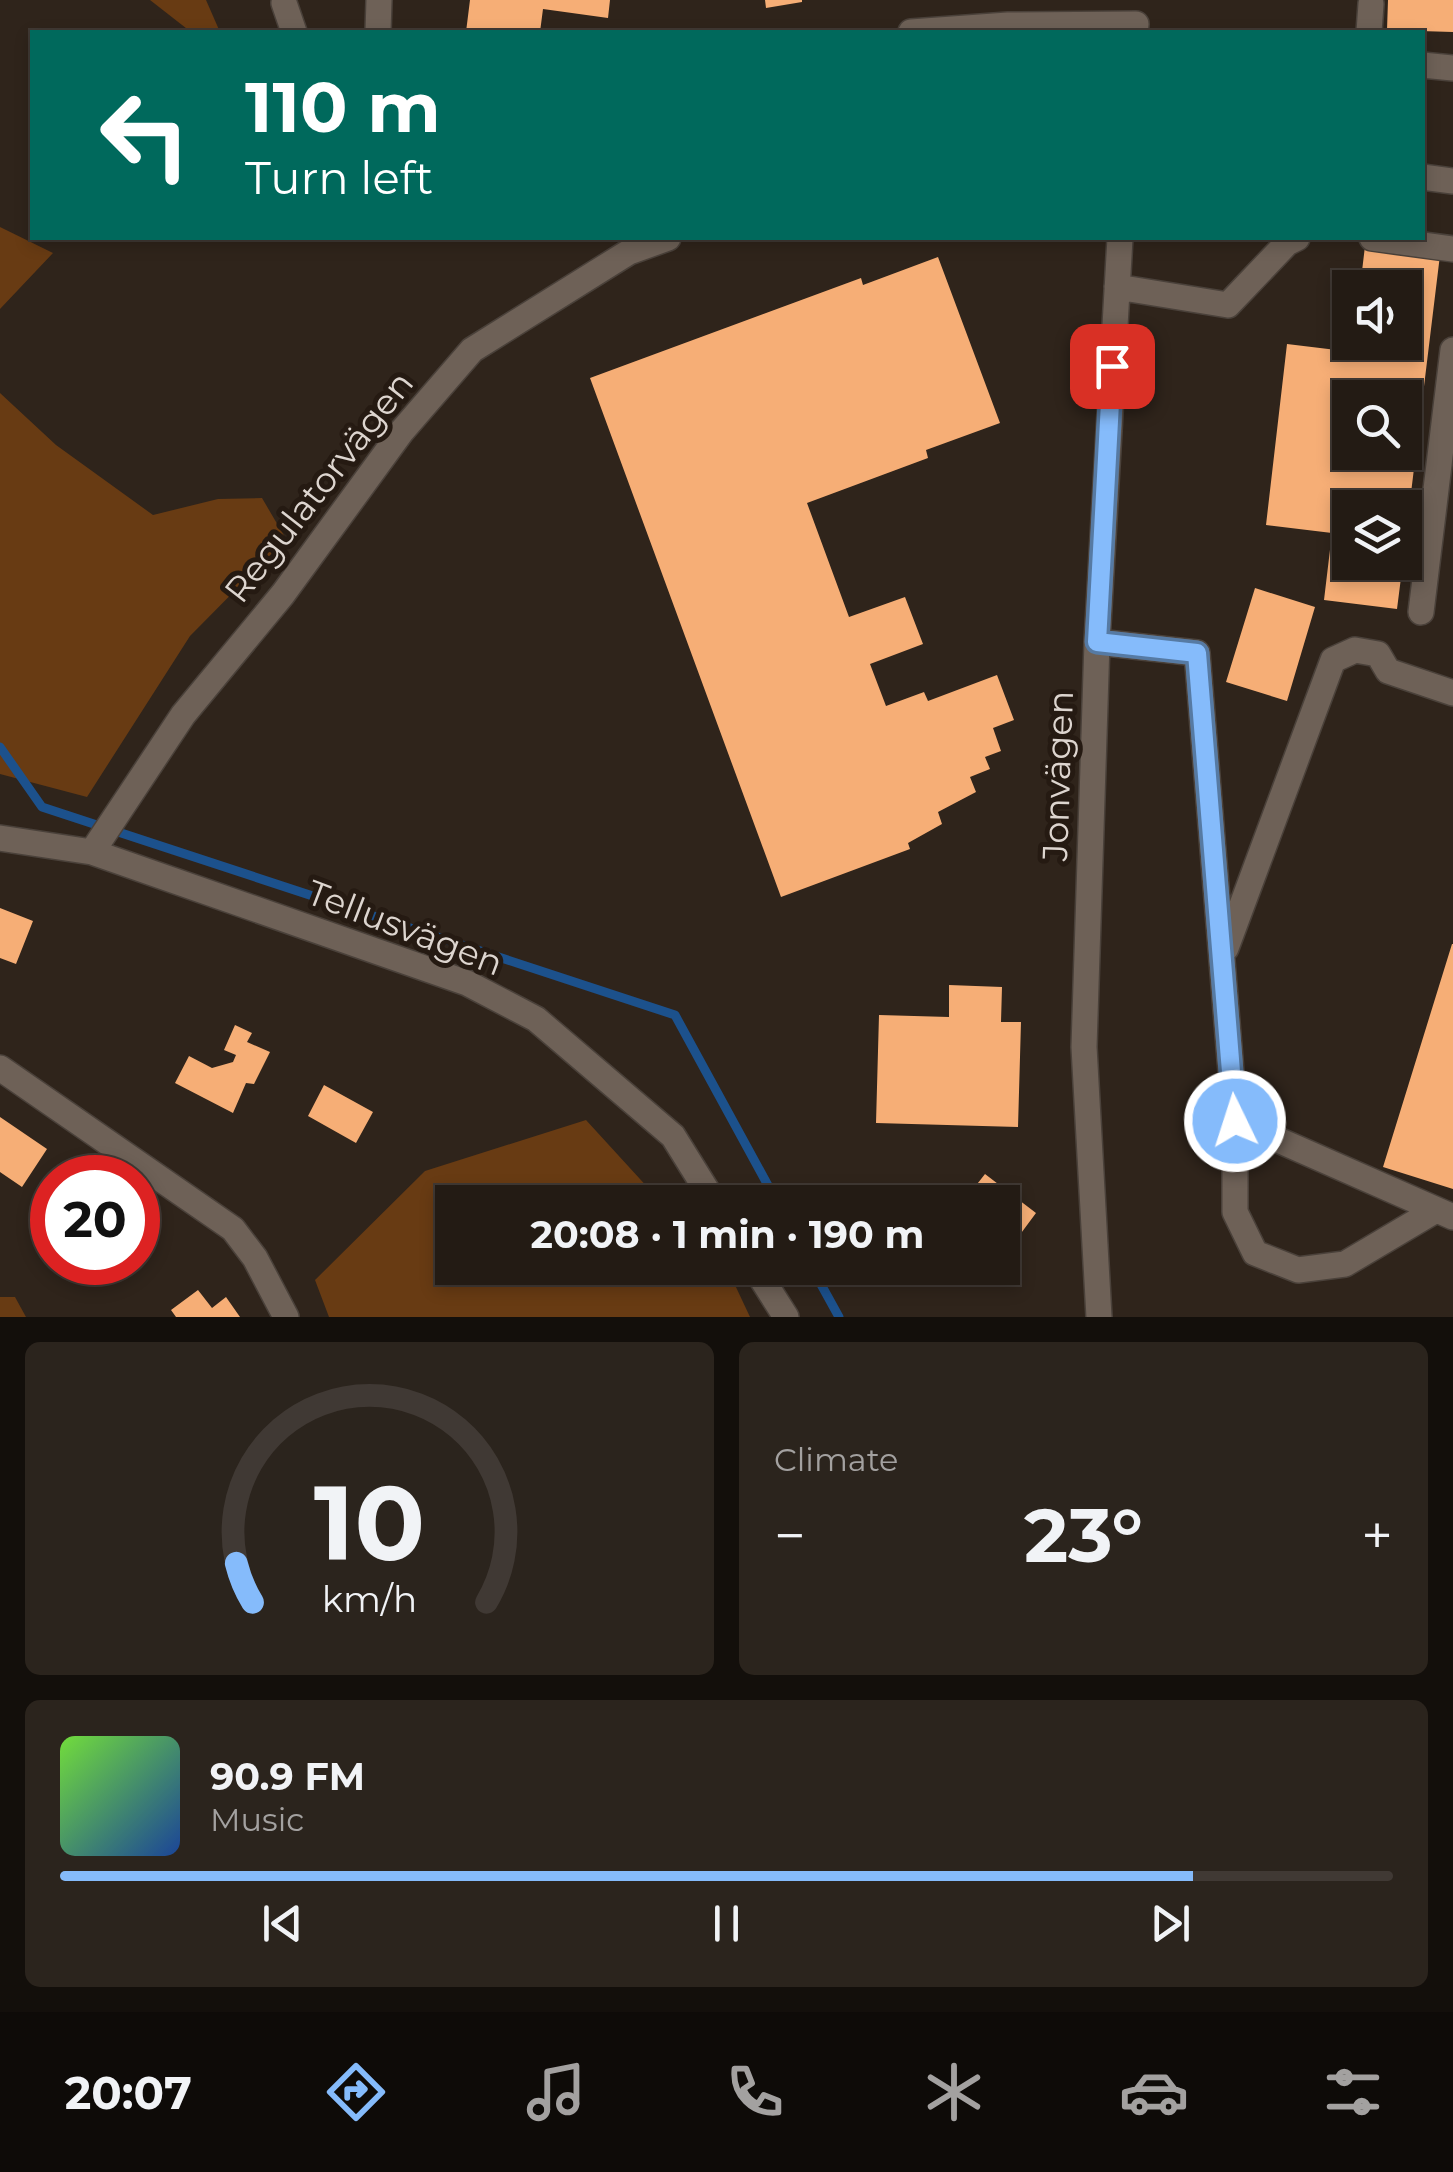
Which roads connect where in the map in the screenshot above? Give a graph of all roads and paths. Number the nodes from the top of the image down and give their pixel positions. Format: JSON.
{"nodes":[{"id":1,"x":379,"y":0,"type":"edge"},
{"id":2,"x":284,"y":1,"type":"edge"},
{"id":3,"x":1370,"y":4,"type":"dead end"},
{"id":4,"x":293,"y":30,"type":"edge"},
{"id":5,"x":378,"y":30,"type":"edge"},
{"id":6,"x":939,"y":30,"type":"edge"},
{"id":7,"x":1135,"y":30,"type":"edge"},
{"id":8,"x":1369,"y":30,"type":"edge"},
{"id":9,"x":1425,"y":65,"type":"edge"},
{"id":10,"x":1453,"y":68,"type":"edge"},
{"id":11,"x":1425,"y":177,"type":"edge"},
{"id":12,"x":1453,"y":180,"type":"edge"},
{"id":13,"x":663,"y":240,"type":"edge"},
{"id":14,"x":1120,"y":240,"type":"edge"},
{"id":15,"x":1294,"y":240,"type":"edge"},
{"id":16,"x":1388,"y":240,"type":"edge"},
{"id":17,"x":1453,"y":248,"type":"edge"},
{"id":18,"x":1117,"y":288,"type":"junction"},
{"id":19,"x":1453,"y":350,"type":"edge"},
{"id":20,"x":1421,"y":612,"type":"dead end"},
{"id":21,"x":1097,"y":642,"type":"junction"},
{"id":22,"x":1453,"y":693,"type":"edge"},
{"id":23,"x":0,"y":838,"type":"edge"},
{"id":24,"x":95,"y":847,"type":"junction"},
{"id":25,"x":1223,"y":957,"type":"junction"},
{"id":26,"x":0,"y":1068,"type":"edge"},
{"id":27,"x":1235,"y":1121,"type":"junction"},
{"id":28,"x":703,"y":1185,"type":"edge"},
{"id":29,"x":1445,"y":1214,"type":"edge"},
{"id":30,"x":766,"y":1285,"type":"edge"},
{"id":31,"x":286,"y":1317,"type":"edge"},
{"id":32,"x":786,"y":1317,"type":"edge"},
{"id":33,"x":1099,"y":1317,"type":"edge"}],
"edges":[{"from":1,"to":5,"type":"street"},
{"from":2,"to":4,"type":"street"},
{"from":3,"to":8,"type":"street"},
{"from":6,"to":7,"type":"street"},
{"from":9,"to":10,"type":"street"},
{"from":11,"to":12,"type":"street"},
{"from":13,"to":24,"type":"street","name":"Regulatorvägen"},
{"from":14,"to":18,"type":"street","name":"Jonvägen"},
{"from":15,"to":18,"type":"street"},
{"from":16,"to":17,"type":"street"},
{"from":18,"to":21,"type":"street","name":"Jonvägen"},
{"from":19,"to":20,"type":"street"},
{"from":21,"to":25,"type":"street"},
{"from":21,"to":33,"type":"street","name":"Jonvägen"},
{"from":22,"to":25,"type":"street"},
{"from":23,"to":24,"type":"street","name":"Tellusvägen"},
{"from":24,"to":28,"type":"street","name":"Tellusvägen"},
{"from":25,"to":27,"type":"street"},
{"from":26,"to":31,"type":"street"},
{"from":27,"to":29,"type":"street"},
{"from":27,"to":29,"type":"street"},
{"from":30,"to":32,"type":"street"}]}
